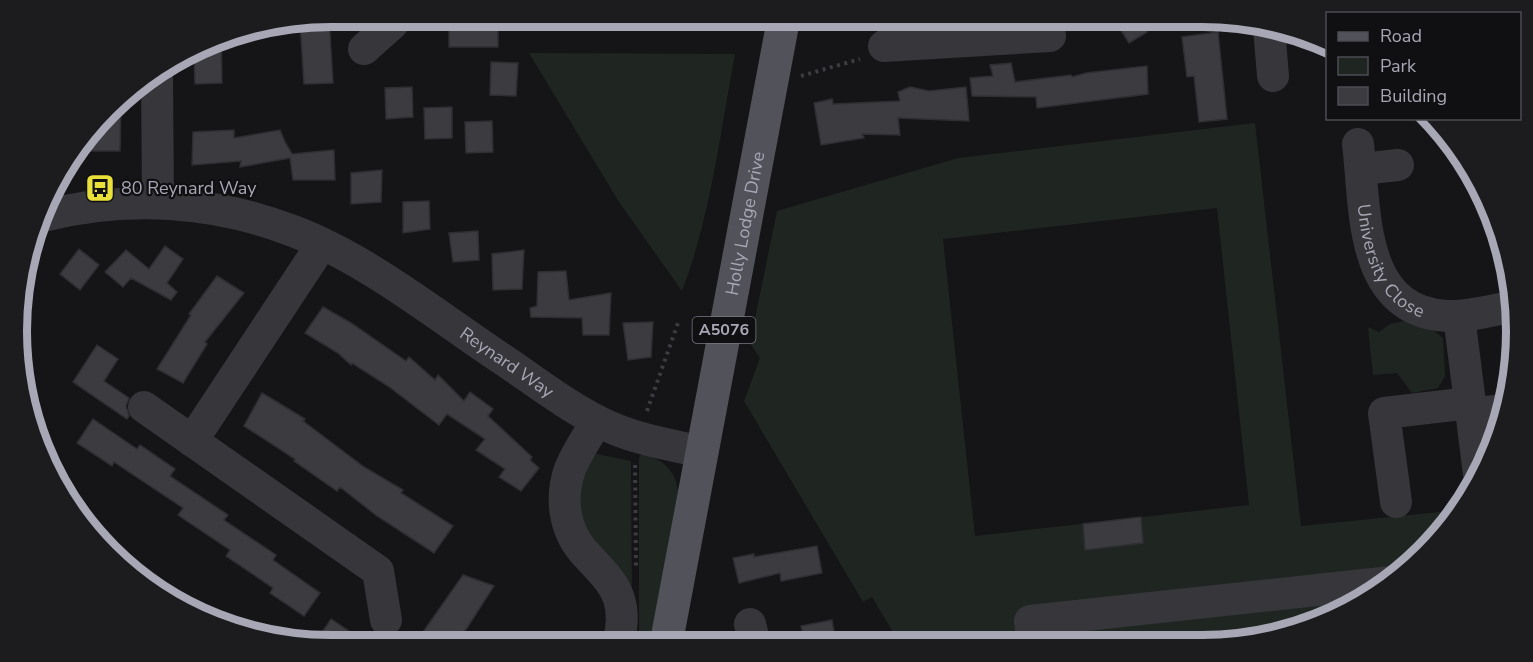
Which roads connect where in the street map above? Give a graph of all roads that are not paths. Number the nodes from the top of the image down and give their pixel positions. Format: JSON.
{"nodes":[{"id":1,"x":398,"y":27,"type":"edge"},
{"id":2,"x":782,"y":27,"type":"edge"},
{"id":3,"x":1049,"y":27,"type":"edge"},
{"id":4,"x":1270,"y":35,"type":"edge"},
{"id":5,"x":884,"y":46,"type":"road end"},
{"id":6,"x":364,"y":49,"type":"dead end"},
{"id":7,"x":1273,"y":76,"type":"dead end"},
{"id":8,"x":157,"y":82,"type":"edge"},
{"id":9,"x":1398,"y":165,"type":"dead end"},
{"id":10,"x":158,"y":202,"type":"junction"},
{"id":11,"x":50,"y":215,"type":"edge"},
{"id":12,"x":322,"y":244,"type":"junction"},
{"id":13,"x":1505,"y":308,"type":"edge"},
{"id":14,"x":1459,"y":316,"type":"junction"},
{"id":15,"x":144,"y":407,"type":"dead end"},
{"id":16,"x":1496,"y":411,"type":"edge"},
{"id":17,"x":1471,"y":415,"type":"junction"},
{"id":18,"x":597,"y":421,"type":"junction"},
{"id":19,"x":192,"y":441,"type":"junction"},
{"id":20,"x":702,"y":452,"type":"junction"},
{"id":21,"x":1477,"y":460,"type":"edge"},
{"id":22,"x":1396,"y":502,"type":"dead end"},
{"id":23,"x":1371,"y":584,"type":"edge"},
{"id":24,"x":386,"y":620,"type":"dead end"},
{"id":25,"x":620,"y":635,"type":"edge"},
{"id":26,"x":668,"y":635,"type":"edge"},
{"id":27,"x":1032,"y":635,"type":"edge"}],
"edges":[{"from":1,"to":6,"type":"street"},
{"from":2,"to":20,"type":"main road","name":"Holly Lodge Drive","number":"A5076"},
{"from":3,"to":5,"type":"street"},
{"from":4,"to":7,"type":"street"},
{"from":8,"to":10,"type":"street"},
{"from":9,"to":14,"type":"street","name":"University Close"},
{"from":10,"to":11,"type":"street","name":"Reynard Way"},
{"from":10,"to":12,"type":"street","name":"Reynard Way"},
{"from":12,"to":18,"type":"street","name":"Reynard Way"},
{"from":12,"to":19,"type":"street"},
{"from":13,"to":14,"type":"street","name":"University Close"},
{"from":14,"to":17,"type":"street","name":"University Close"},
{"from":15,"to":19,"type":"street"},
{"from":16,"to":17,"type":"street"},
{"from":17,"to":21,"type":"street","name":"University Close"},
{"from":17,"to":22,"type":"street"},
{"from":18,"to":20,"type":"street","name":"Reynard Way"},
{"from":18,"to":25,"type":"street"},
{"from":19,"to":24,"type":"street"},
{"from":20,"to":26,"type":"main road","name":"Holly Lodge Drive","number":"A5076"},
{"from":23,"to":27,"type":"street"}]}
